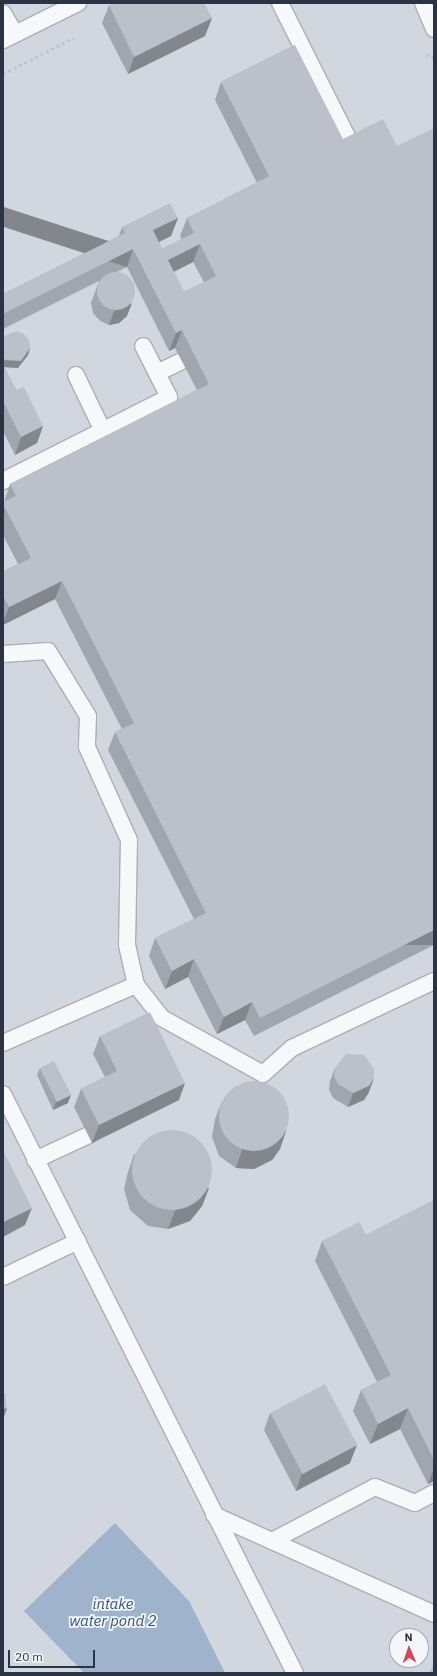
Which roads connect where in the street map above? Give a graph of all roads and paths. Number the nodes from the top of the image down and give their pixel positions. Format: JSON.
{"nodes":[{"id":1,"x":78,"y":3,"type":"edge"},
{"id":2,"x":280,"y":3,"type":"edge"},
{"id":3,"x":423,"y":3,"type":"edge"},
{"id":4,"x":3,"y":13,"type":"edge"},
{"id":5,"x":434,"y":29,"type":"edge"},
{"id":6,"x":9,"y":37,"type":"edge"},
{"id":7,"x":74,"y":38,"type":"dead end"},
{"id":8,"x":426,"y":54,"type":"dead end"},
{"id":9,"x":434,"y":58,"type":"edge"},
{"id":10,"x":3,"y":74,"type":"edge"},
{"id":11,"x":347,"y":136,"type":"edge"},
{"id":12,"x":143,"y":346,"type":"dead end"},
{"id":13,"x":182,"y":361,"type":"dead end"},
{"id":14,"x":157,"y":373,"type":"junction"},
{"id":15,"x":76,"y":375,"type":"dead end"},
{"id":16,"x":103,"y":430,"type":"junction"},
{"id":17,"x":3,"y":481,"type":"edge"},
{"id":18,"x":3,"y":654,"type":"edge"},
{"id":19,"x":434,"y":981,"type":"edge"},
{"id":20,"x":136,"y":985,"type":"junction"},
{"id":21,"x":3,"y":1043,"type":"edge"},
{"id":22,"x":3,"y":1094,"type":"edge"},
{"id":23,"x":89,"y":1136,"type":"dead end"},
{"id":24,"x":35,"y":1160,"type":"junction"},
{"id":25,"x":78,"y":1241,"type":"junction"},
{"id":26,"x":3,"y":1277,"type":"edge"},
{"id":27,"x":434,"y":1493,"type":"edge"},
{"id":28,"x":214,"y":1515,"type":"junction"},
{"id":29,"x":272,"y":1541,"type":"junction"},
{"id":30,"x":434,"y":1614,"type":"edge"},
{"id":31,"x":295,"y":1673,"type":"edge"}],
"edges":[{"from":1,"to":6,"type":"lane"},
{"from":2,"to":11,"type":"lane"},
{"from":3,"to":5,"type":"lane"},
{"from":4,"to":6,"type":"lane"},
{"from":7,"to":10,"type":"path"},
{"from":8,"to":9,"type":"path"},
{"from":12,"to":14,"type":"lane"},
{"from":13,"to":14,"type":"lane"},
{"from":14,"to":16,"type":"lane"},
{"from":15,"to":16,"type":"lane"},
{"from":16,"to":17,"type":"lane"},
{"from":18,"to":20,"type":"lane"},
{"from":19,"to":20,"type":"lane"},
{"from":20,"to":21,"type":"lane"},
{"from":22,"to":24,"type":"lane"},
{"from":23,"to":24,"type":"lane"},
{"from":24,"to":25,"type":"lane"},
{"from":25,"to":26,"type":"lane"},
{"from":25,"to":28,"type":"lane"},
{"from":27,"to":29,"type":"lane"},
{"from":28,"to":29,"type":"lane"},
{"from":28,"to":31,"type":"lane"},
{"from":29,"to":30,"type":"lane"}]}
